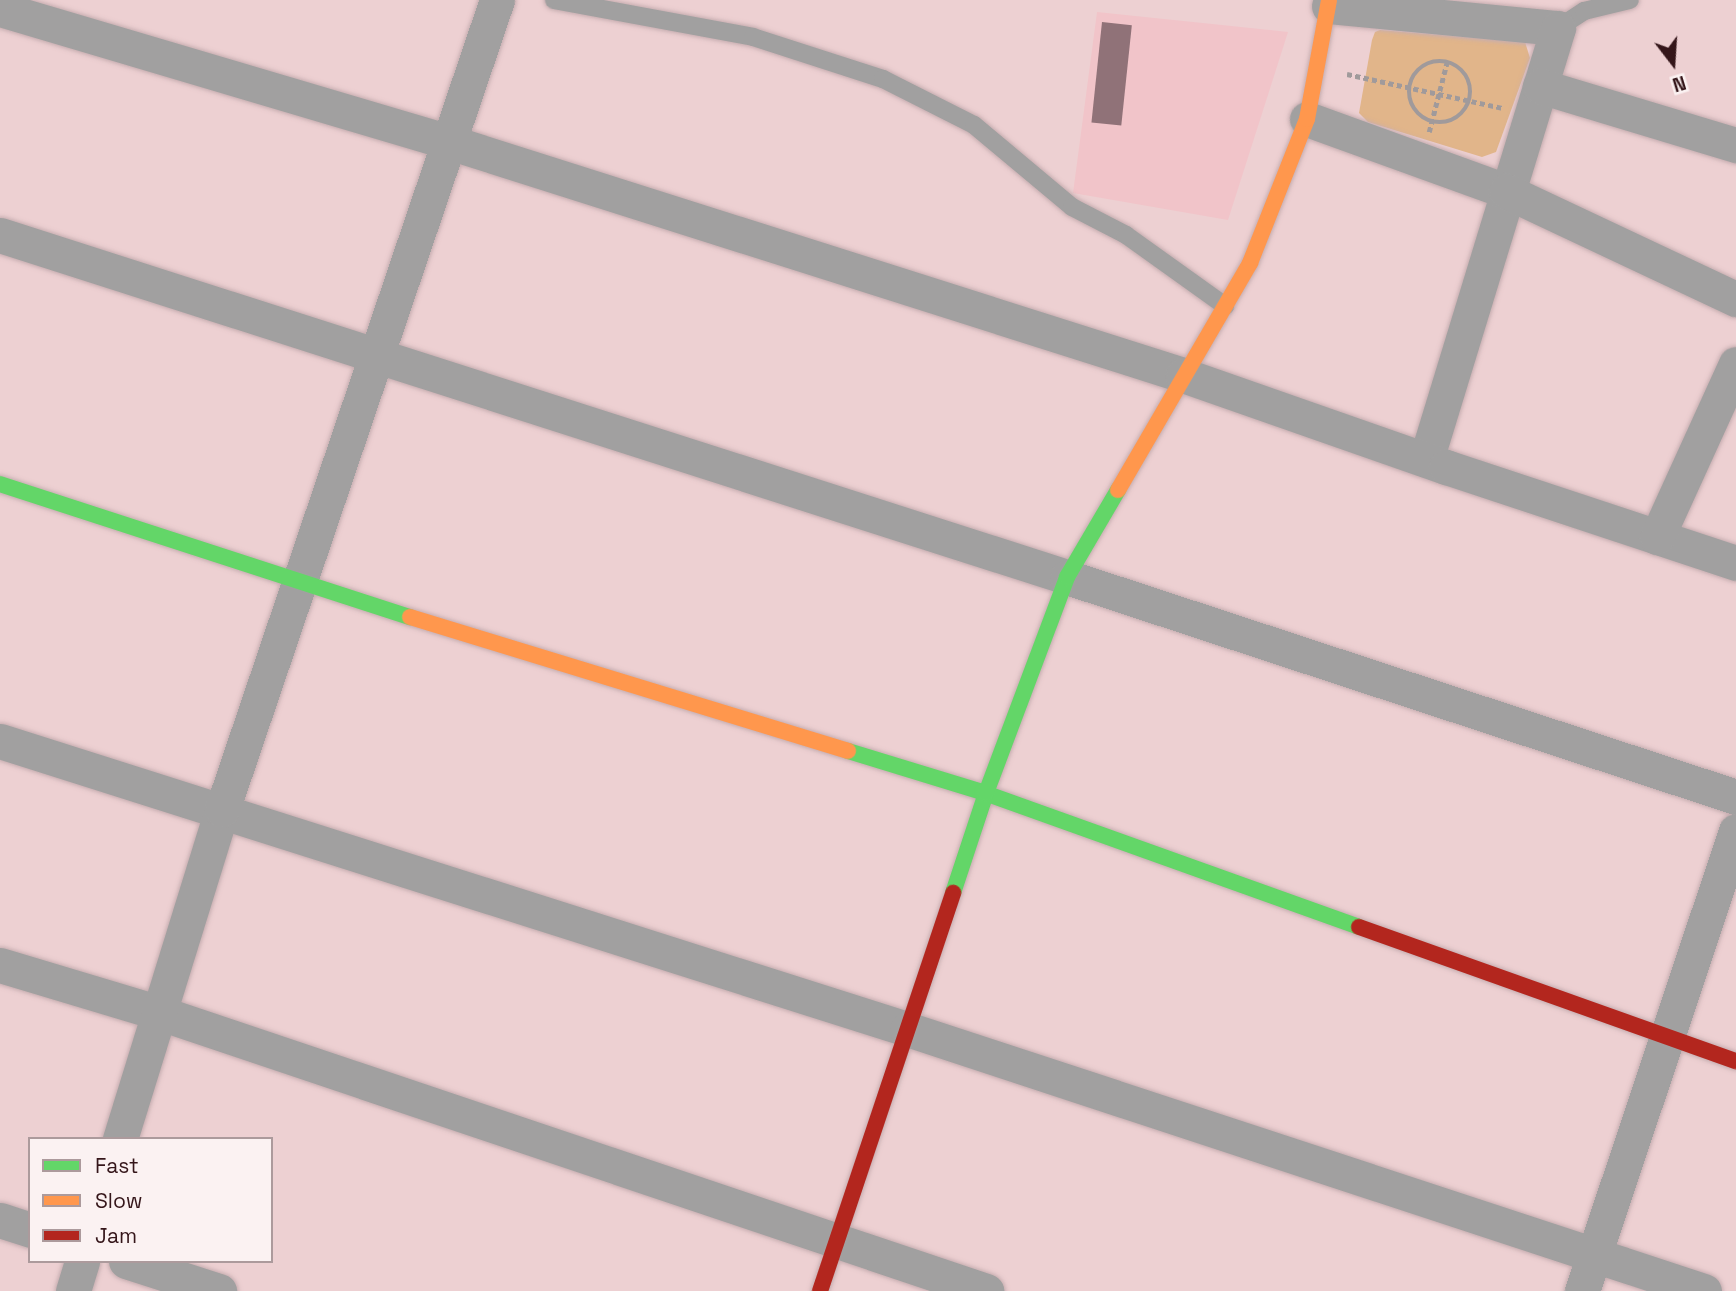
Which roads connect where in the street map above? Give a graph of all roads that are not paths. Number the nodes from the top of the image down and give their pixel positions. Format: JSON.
{"nodes":[{"id":1,"x":497,"y":0,"type":"edge"},
{"id":2,"x":554,"y":0,"type":"edge"},
{"id":3,"x":1630,"y":0,"type":"edge"},
{"id":4,"x":1329,"y":3,"type":"edge"},
{"id":5,"x":0,"y":9,"type":"edge"},
{"id":6,"x":1558,"y":28,"type":"junction"},
{"id":7,"x":1535,"y":100,"type":"junction"},
{"id":8,"x":1307,"y":119,"type":"junction"},
{"id":9,"x":449,"y":142,"type":"junction"},
{"id":10,"x":1736,"y":145,"type":"edge"},
{"id":11,"x":1506,"y":191,"type":"junction"},
{"id":12,"x":0,"y":235,"type":"edge"},
{"id":13,"x":1736,"y":299,"type":"edge"},
{"id":14,"x":1225,"y":306,"type":"junction"},
{"id":15,"x":375,"y":358,"type":"junction"},
{"id":16,"x":1736,"y":364,"type":"edge"},
{"id":17,"x":1183,"y":375,"type":"junction"},
{"id":18,"x":1426,"y":459,"type":"junction"},
{"id":19,"x":0,"y":484,"type":"edge"},
{"id":20,"x":1657,"y":537,"type":"junction"},
{"id":21,"x":1736,"y":563,"type":"edge"},
{"id":22,"x":1067,"y":577,"type":"junction"},
{"id":23,"x":297,"y":583,"type":"junction"},
{"id":24,"x":0,"y":741,"type":"edge"},
{"id":25,"x":986,"y":793,"type":"junction"},
{"id":26,"x":1736,"y":797,"type":"edge"},
{"id":27,"x":222,"y":810,"type":"junction"},
{"id":28,"x":1736,"y":831,"type":"edge"},
{"id":29,"x":0,"y":965,"type":"edge"},
{"id":30,"x":160,"y":1013,"type":"junction"},
{"id":31,"x":907,"y":1029,"type":"junction"},
{"id":32,"x":1667,"y":1037,"type":"junction"},
{"id":33,"x":1736,"y":1061,"type":"edge"},
{"id":34,"x":121,"y":1137,"type":"edge"},
{"id":35,"x":0,"y":1220,"type":"edge"},
{"id":36,"x":28,"y":1229,"type":"edge"},
{"id":37,"x":836,"y":1242,"type":"junction"},
{"id":38,"x":1595,"y":1255,"type":"junction"},
{"id":39,"x":81,"y":1263,"type":"edge"},
{"id":40,"x":132,"y":1263,"type":"edge"},
{"id":41,"x":73,"y":1291,"type":"edge"},
{"id":42,"x":219,"y":1291,"type":"edge"},
{"id":43,"x":820,"y":1291,"type":"edge"},
{"id":44,"x":986,"y":1291,"type":"edge"},
{"id":45,"x":1582,"y":1291,"type":"edge"},
{"id":46,"x":1704,"y":1291,"type":"edge"}],
"edges":[{"from":1,"to":9,"type":"street"},
{"from":2,"to":14,"type":"lane"},
{"from":3,"to":6,"type":"lane"},
{"from":4,"to":6,"type":"street"},
{"from":4,"to":8,"type":"main road"},
{"from":5,"to":9,"type":"street"},
{"from":6,"to":7,"type":"street"},
{"from":7,"to":10,"type":"street"},
{"from":7,"to":11,"type":"street"},
{"from":8,"to":11,"type":"street"},
{"from":8,"to":14,"type":"main road"},
{"from":9,"to":15,"type":"street"},
{"from":9,"to":17,"type":"street"},
{"from":11,"to":13,"type":"street"},
{"from":11,"to":18,"type":"street"},
{"from":12,"to":15,"type":"street"},
{"from":14,"to":17,"type":"main road"},
{"from":15,"to":22,"type":"street"},
{"from":15,"to":23,"type":"street"},
{"from":16,"to":20,"type":"street"},
{"from":17,"to":18,"type":"street"},
{"from":17,"to":22,"type":"main road"},
{"from":18,"to":20,"type":"street"},
{"from":19,"to":23,"type":"main road"},
{"from":20,"to":21,"type":"street"},
{"from":22,"to":25,"type":"main road"},
{"from":22,"to":26,"type":"street"},
{"from":23,"to":25,"type":"main road"},
{"from":23,"to":27,"type":"street"},
{"from":24,"to":27,"type":"street"},
{"from":25,"to":31,"type":"main road"},
{"from":25,"to":32,"type":"main road"},
{"from":27,"to":30,"type":"street"},
{"from":27,"to":31,"type":"street"},
{"from":28,"to":32,"type":"street"},
{"from":29,"to":30,"type":"street"},
{"from":30,"to":34,"type":"street"},
{"from":30,"to":37,"type":"street"},
{"from":31,"to":37,"type":"main road"},
{"from":31,"to":38,"type":"street"},
{"from":32,"to":33,"type":"main road"},
{"from":32,"to":38,"type":"street"},
{"from":35,"to":36,"type":"street"},
{"from":37,"to":43,"type":"main road"},
{"from":37,"to":44,"type":"street"},
{"from":38,"to":45,"type":"street"},
{"from":38,"to":46,"type":"street"},
{"from":39,"to":41,"type":"street"},
{"from":40,"to":42,"type":"street"}]}
